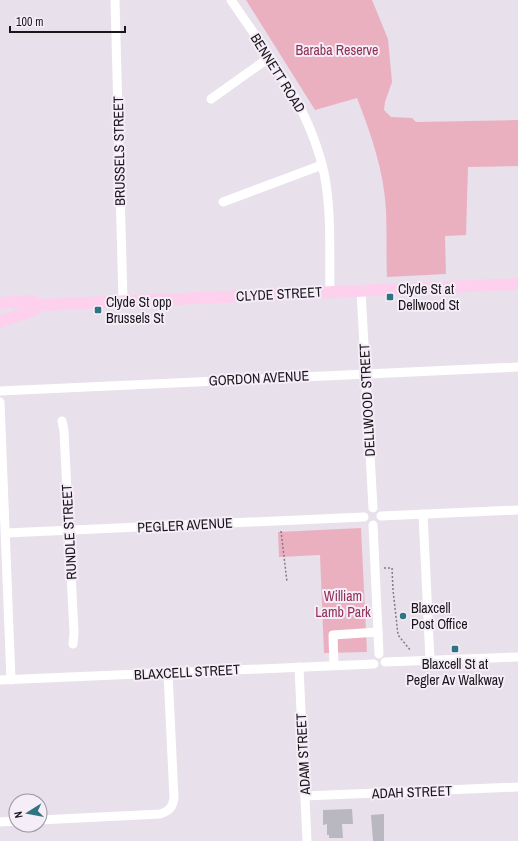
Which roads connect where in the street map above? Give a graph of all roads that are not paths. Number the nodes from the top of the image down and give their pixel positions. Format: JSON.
{"nodes":[{"id":1,"x":116,"y":0,"type":"edge"},
{"id":2,"x":231,"y":0,"type":"edge"},
{"id":3,"x":270,"y":58,"type":"junction"},
{"id":4,"x":211,"y":99,"type":"dead end"},
{"id":5,"x":322,"y":165,"type":"junction"},
{"id":6,"x":223,"y":202,"type":"dead end"},
{"id":7,"x":518,"y":284,"type":"edge"},
{"id":8,"x":360,"y":290,"type":"junction"},
{"id":9,"x":330,"y":292,"type":"junction"},
{"id":10,"x":123,"y":301,"type":"junction"},
{"id":11,"x":0,"y":303,"type":"edge"},
{"id":12,"x":40,"y":305,"type":"junction"},
{"id":13,"x":0,"y":313,"type":"edge"},
{"id":14,"x":0,"y":318,"type":"edge"},
{"id":15,"x":0,"y":322,"type":"edge"},
{"id":16,"x":518,"y":367,"type":"edge"},
{"id":17,"x":365,"y":373,"type":"junction"},
{"id":18,"x":0,"y":391,"type":"edge"},
{"id":19,"x":0,"y":402,"type":"edge"},
{"id":20,"x":62,"y":421,"type":"dead end"},
{"id":21,"x":2,"y":489,"type":"edge"},
{"id":22,"x":373,"y":508,"type":"junction"},
{"id":23,"x":518,"y":510,"type":"edge"},
{"id":24,"x":423,"y":514,"type":"junction"},
{"id":25,"x":380,"y":516,"type":"junction"},
{"id":26,"x":364,"y":517,"type":"junction"},
{"id":27,"x":373,"y":525,"type":"junction"},
{"id":28,"x":69,"y":530,"type":"junction"},
{"id":29,"x":6,"y":533,"type":"junction"},
{"id":30,"x":378,"y":632,"type":"junction"},
{"id":31,"x":73,"y":644,"type":"dead end"},
{"id":32,"x":379,"y":654,"type":"junction"},
{"id":33,"x":518,"y":657,"type":"edge"},
{"id":34,"x":430,"y":660,"type":"junction"},
{"id":35,"x":385,"y":662,"type":"junction"},
{"id":36,"x":374,"y":664,"type":"junction"},
{"id":37,"x":334,"y":665,"type":"junction"},
{"id":38,"x":299,"y":667,"type":"junction"},
{"id":39,"x":168,"y":673,"type":"junction"},
{"id":40,"x":0,"y":680,"type":"edge"},
{"id":41,"x":11,"y":680,"type":"junction"},
{"id":42,"x":518,"y":787,"type":"edge"},
{"id":43,"x":305,"y":796,"type":"junction"},
{"id":44,"x":48,"y":820,"type":"edge"},
{"id":45,"x":307,"y":841,"type":"edge"}],
"edges":[{"from":1,"to":10,"type":"street","name":"BRUSSELS STREET"},
{"from":2,"to":3,"type":"street","name":"BENNETT ROAD"},
{"from":3,"to":4,"type":"street"},
{"from":3,"to":5,"type":"street","name":"BENNETT ROAD"},
{"from":5,"to":6,"type":"street"},
{"from":5,"to":9,"type":"street","name":"BENNETT ROAD"},
{"from":7,"to":8,"type":"main road","name":"CLYDE STREET"},
{"from":8,"to":9,"type":"main road","name":"CLYDE STREET"},
{"from":8,"to":17,"type":"street","name":"DELLWOOD STREET"},
{"from":9,"to":10,"type":"main road","name":"CLYDE STREET"},
{"from":10,"to":12,"type":"main road","name":"CLYDE STREET"},
{"from":11,"to":12,"type":"main road","name":"CLYDE STREET"},
{"from":12,"to":15,"type":"main road","name":"CLYDE STREET"},
{"from":13,"to":14,"type":"main road"},
{"from":16,"to":17,"type":"street","name":"GORDON AVENUE"},
{"from":17,"to":18,"type":"street","name":"GORDON AVENUE"},
{"from":17,"to":22,"type":"street","name":"DELLWOOD STREET"},
{"from":19,"to":21,"type":"street"},
{"from":20,"to":28,"type":"street","name":"RUNDLE STREET"},
{"from":21,"to":29,"type":"street"},
{"from":22,"to":25,"type":"street"},
{"from":22,"to":26,"type":"street"},
{"from":23,"to":24,"type":"street"},
{"from":24,"to":25,"type":"street"},
{"from":24,"to":34,"type":"street"},
{"from":25,"to":27,"type":"street"},
{"from":26,"to":27,"type":"street"},
{"from":26,"to":28,"type":"street","name":"PEGLER AVENUE"},
{"from":27,"to":30,"type":"street"},
{"from":28,"to":29,"type":"street","name":"PEGLER AVENUE"},
{"from":28,"to":31,"type":"street","name":"RUNDLE STREET"},
{"from":29,"to":41,"type":"street"},
{"from":30,"to":32,"type":"street"},
{"from":30,"to":37,"type":"street"},
{"from":32,"to":35,"type":"street"},
{"from":32,"to":36,"type":"street"},
{"from":33,"to":34,"type":"street"},
{"from":34,"to":35,"type":"street"},
{"from":35,"to":36,"type":"street"},
{"from":36,"to":37,"type":"street","name":"BLAXCELL STREET"},
{"from":37,"to":38,"type":"street","name":"BLAXCELL STREET"},
{"from":38,"to":39,"type":"street","name":"BLAXCELL STREET"},
{"from":38,"to":43,"type":"street","name":"ADAM STREET"},
{"from":39,"to":41,"type":"street","name":"BLAXCELL STREET"},
{"from":39,"to":44,"type":"street"},
{"from":40,"to":41,"type":"street","name":"BLAXCELL STREET"},
{"from":42,"to":43,"type":"street","name":"ADAH STREET"},
{"from":43,"to":45,"type":"street","name":"ADAM STREET"}]}
